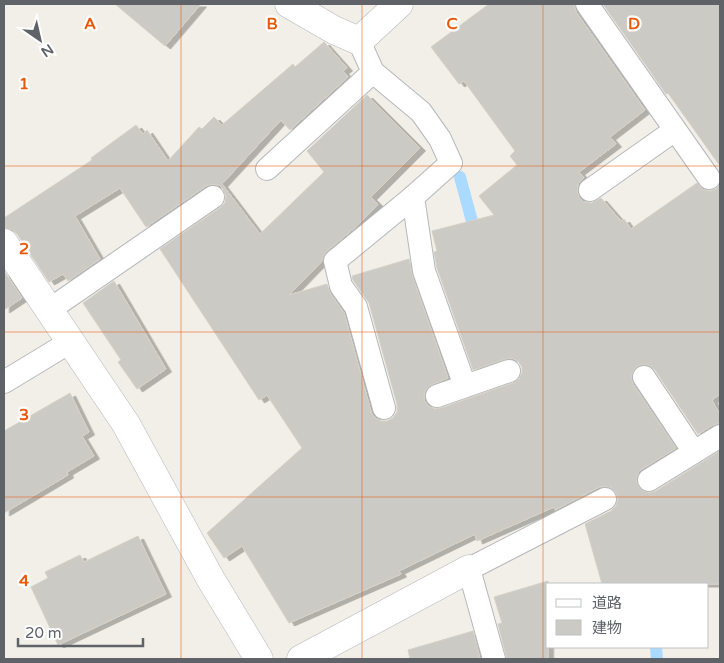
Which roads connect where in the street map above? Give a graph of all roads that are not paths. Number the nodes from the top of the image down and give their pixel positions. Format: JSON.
{"nodes":[{"id":1,"x":290,"y":4,"type":"edge"},
{"id":2,"x":399,"y":4,"type":"edge"},
{"id":3,"x":587,"y":4,"type":"edge"},
{"id":4,"x":359,"y":41,"type":"junction"},
{"id":5,"x":373,"y":72,"type":"junction"},
{"id":6,"x":675,"y":130,"type":"junction"},
{"id":7,"x":267,"y":169,"type":"dead end"},
{"id":8,"x":709,"y":178,"type":"dead end"},
{"id":9,"x":590,"y":190,"type":"dead end"},
{"id":10,"x":414,"y":197,"type":"junction"},
{"id":11,"x":213,"y":198,"type":"dead end"},
{"id":12,"x":4,"y":243,"type":"edge"},
{"id":13,"x":49,"y":310,"type":"junction"},
{"id":14,"x":70,"y":342,"type":"junction"},
{"id":15,"x":509,"y":371,"type":"dead end"},
{"id":16,"x":644,"y":377,"type":"dead end"},
{"id":17,"x":4,"y":382,"type":"edge"},
{"id":18,"x":465,"y":386,"type":"junction"},
{"id":19,"x":437,"y":396,"type":"dead end"},
{"id":20,"x":384,"y":408,"type":"dead end"},
{"id":21,"x":720,"y":436,"type":"edge"},
{"id":22,"x":694,"y":452,"type":"junction"},
{"id":23,"x":649,"y":480,"type":"dead end"},
{"id":24,"x":605,"y":499,"type":"dead end"},
{"id":25,"x":469,"y":569,"type":"junction"},
{"id":26,"x":259,"y":659,"type":"edge"},
{"id":27,"x":301,"y":659,"type":"edge"},
{"id":28,"x":494,"y":659,"type":"edge"}],
"edges":[{"from":1,"to":4,"type":"street"},
{"from":2,"to":4,"type":"street"},
{"from":3,"to":6,"type":"lane"},
{"from":4,"to":5,"type":"lane"},
{"from":5,"to":7,"type":"lane"},
{"from":5,"to":10,"type":"lane"},
{"from":6,"to":8,"type":"lane"},
{"from":6,"to":9,"type":"lane"},
{"from":10,"to":18,"type":"lane"},
{"from":10,"to":20,"type":"lane"},
{"from":11,"to":13,"type":"lane"},
{"from":12,"to":13,"type":"street"},
{"from":13,"to":14,"type":"street"},
{"from":14,"to":17,"type":"lane"},
{"from":14,"to":26,"type":"street"},
{"from":15,"to":18,"type":"lane"},
{"from":16,"to":22,"type":"lane"},
{"from":18,"to":19,"type":"lane"},
{"from":21,"to":22,"type":"lane"},
{"from":22,"to":23,"type":"lane"},
{"from":24,"to":25,"type":"lane"},
{"from":25,"to":27,"type":"street"},
{"from":25,"to":28,"type":"lane"}]}
